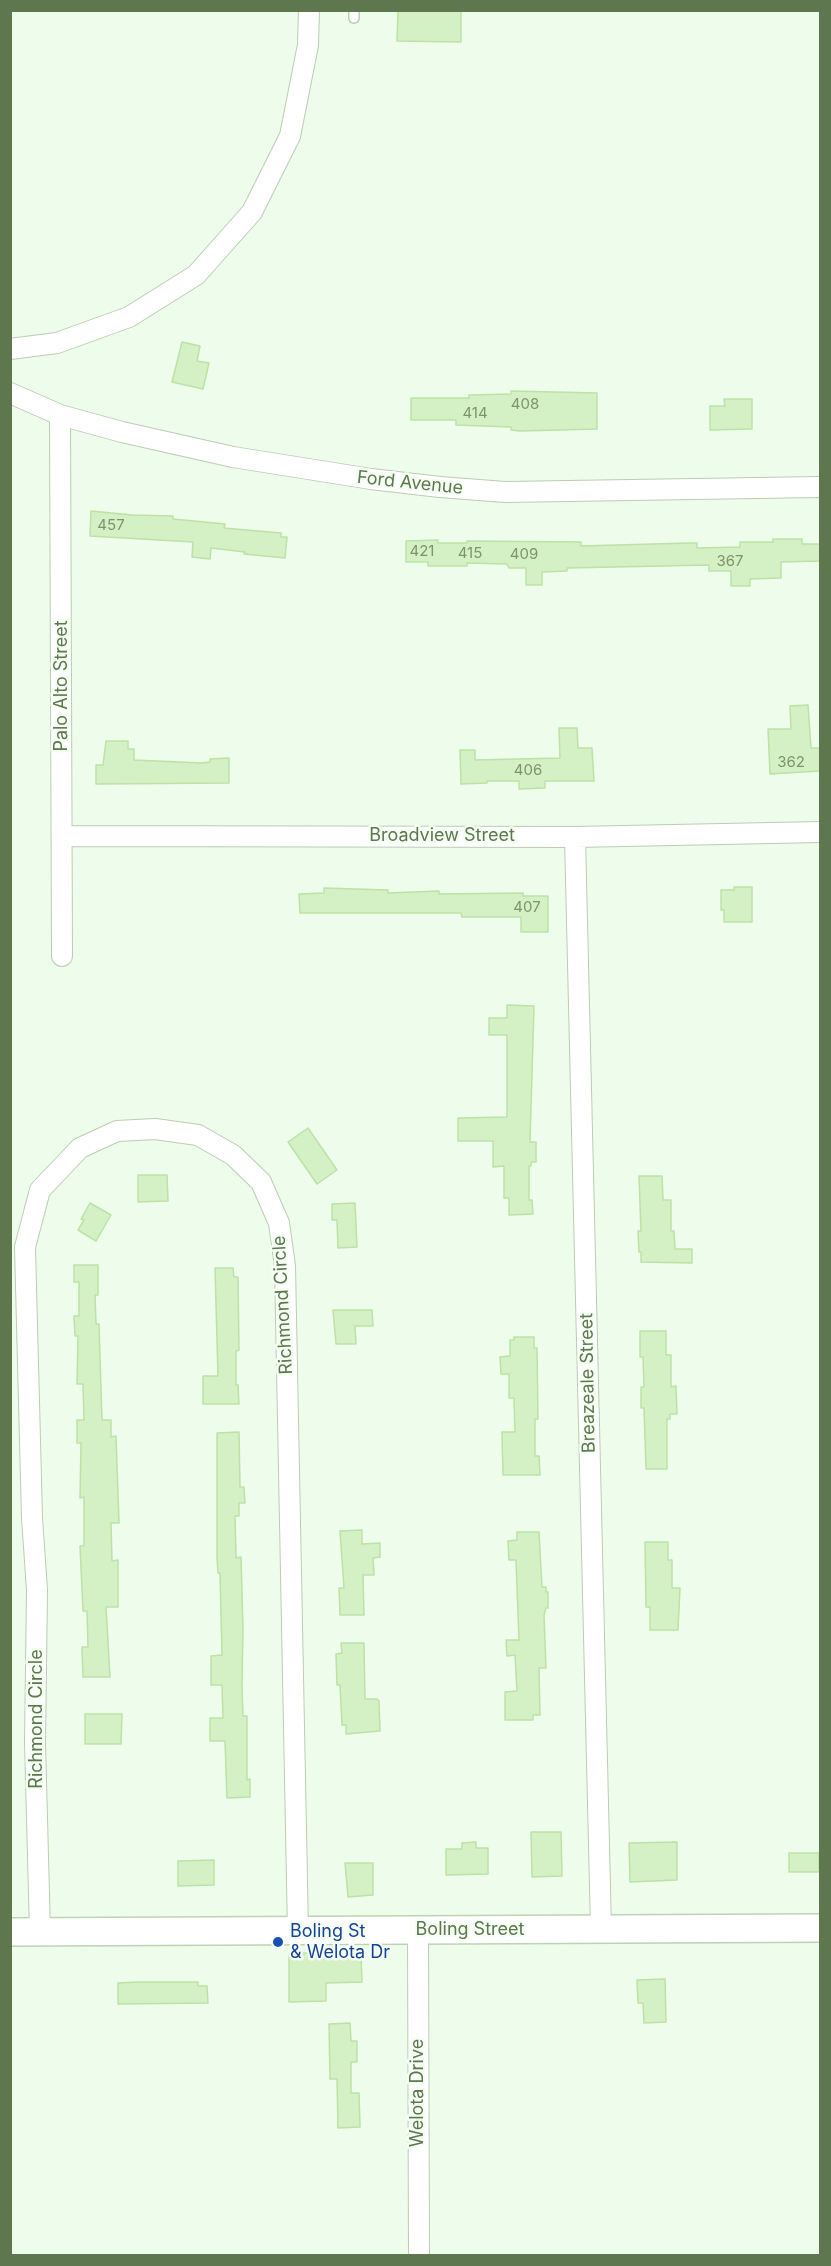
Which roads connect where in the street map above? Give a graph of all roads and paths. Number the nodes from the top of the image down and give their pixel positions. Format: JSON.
{"nodes":[{"id":1,"x":309,"y":10,"type":"edge"},
{"id":2,"x":10,"y":350,"type":"edge"},
{"id":3,"x":10,"y":393,"type":"edge"},
{"id":4,"x":60,"y":415,"type":"junction"},
{"id":5,"x":820,"y":487,"type":"edge"},
{"id":6,"x":820,"y":832,"type":"edge"},
{"id":7,"x":63,"y":836,"type":"junction"},
{"id":8,"x":575,"y":837,"type":"junction"},
{"id":9,"x":62,"y":956,"type":"dead end"},
{"id":10,"x":820,"y":1928,"type":"edge"},
{"id":11,"x":601,"y":1929,"type":"junction"},
{"id":12,"x":418,"y":1931,"type":"junction"},
{"id":13,"x":10,"y":1932,"type":"edge"},
{"id":14,"x":40,"y":1932,"type":"junction"},
{"id":15,"x":298,"y":1932,"type":"junction"},
{"id":16,"x":418,"y":2256,"type":"edge"}],
"edges":[{"from":1,"to":2,"type":"street"},
{"from":3,"to":4,"type":"street","name":"Ford Avenue"},
{"from":4,"to":5,"type":"street","name":"Ford Avenue"},
{"from":4,"to":7,"type":"street","name":"Palo Alto Street"},
{"from":6,"to":8,"type":"street","name":"Broadview Street"},
{"from":7,"to":8,"type":"street","name":"Broadview Street"},
{"from":7,"to":9,"type":"street","name":"Palo Alto Street"},
{"from":8,"to":11,"type":"street","name":"Breazeale Street"},
{"from":10,"to":11,"type":"street","name":"Boling Street"},
{"from":11,"to":12,"type":"street","name":"Boling Street"},
{"from":12,"to":15,"type":"street","name":"Boling Street"},
{"from":12,"to":16,"type":"street","name":"Welota Drive"},
{"from":13,"to":14,"type":"street","name":"Boling Street"},
{"from":14,"to":15,"type":"street","name":"Boling Street"},
{"from":14,"to":15,"type":"street","name":"Richmond Circle"}]}
